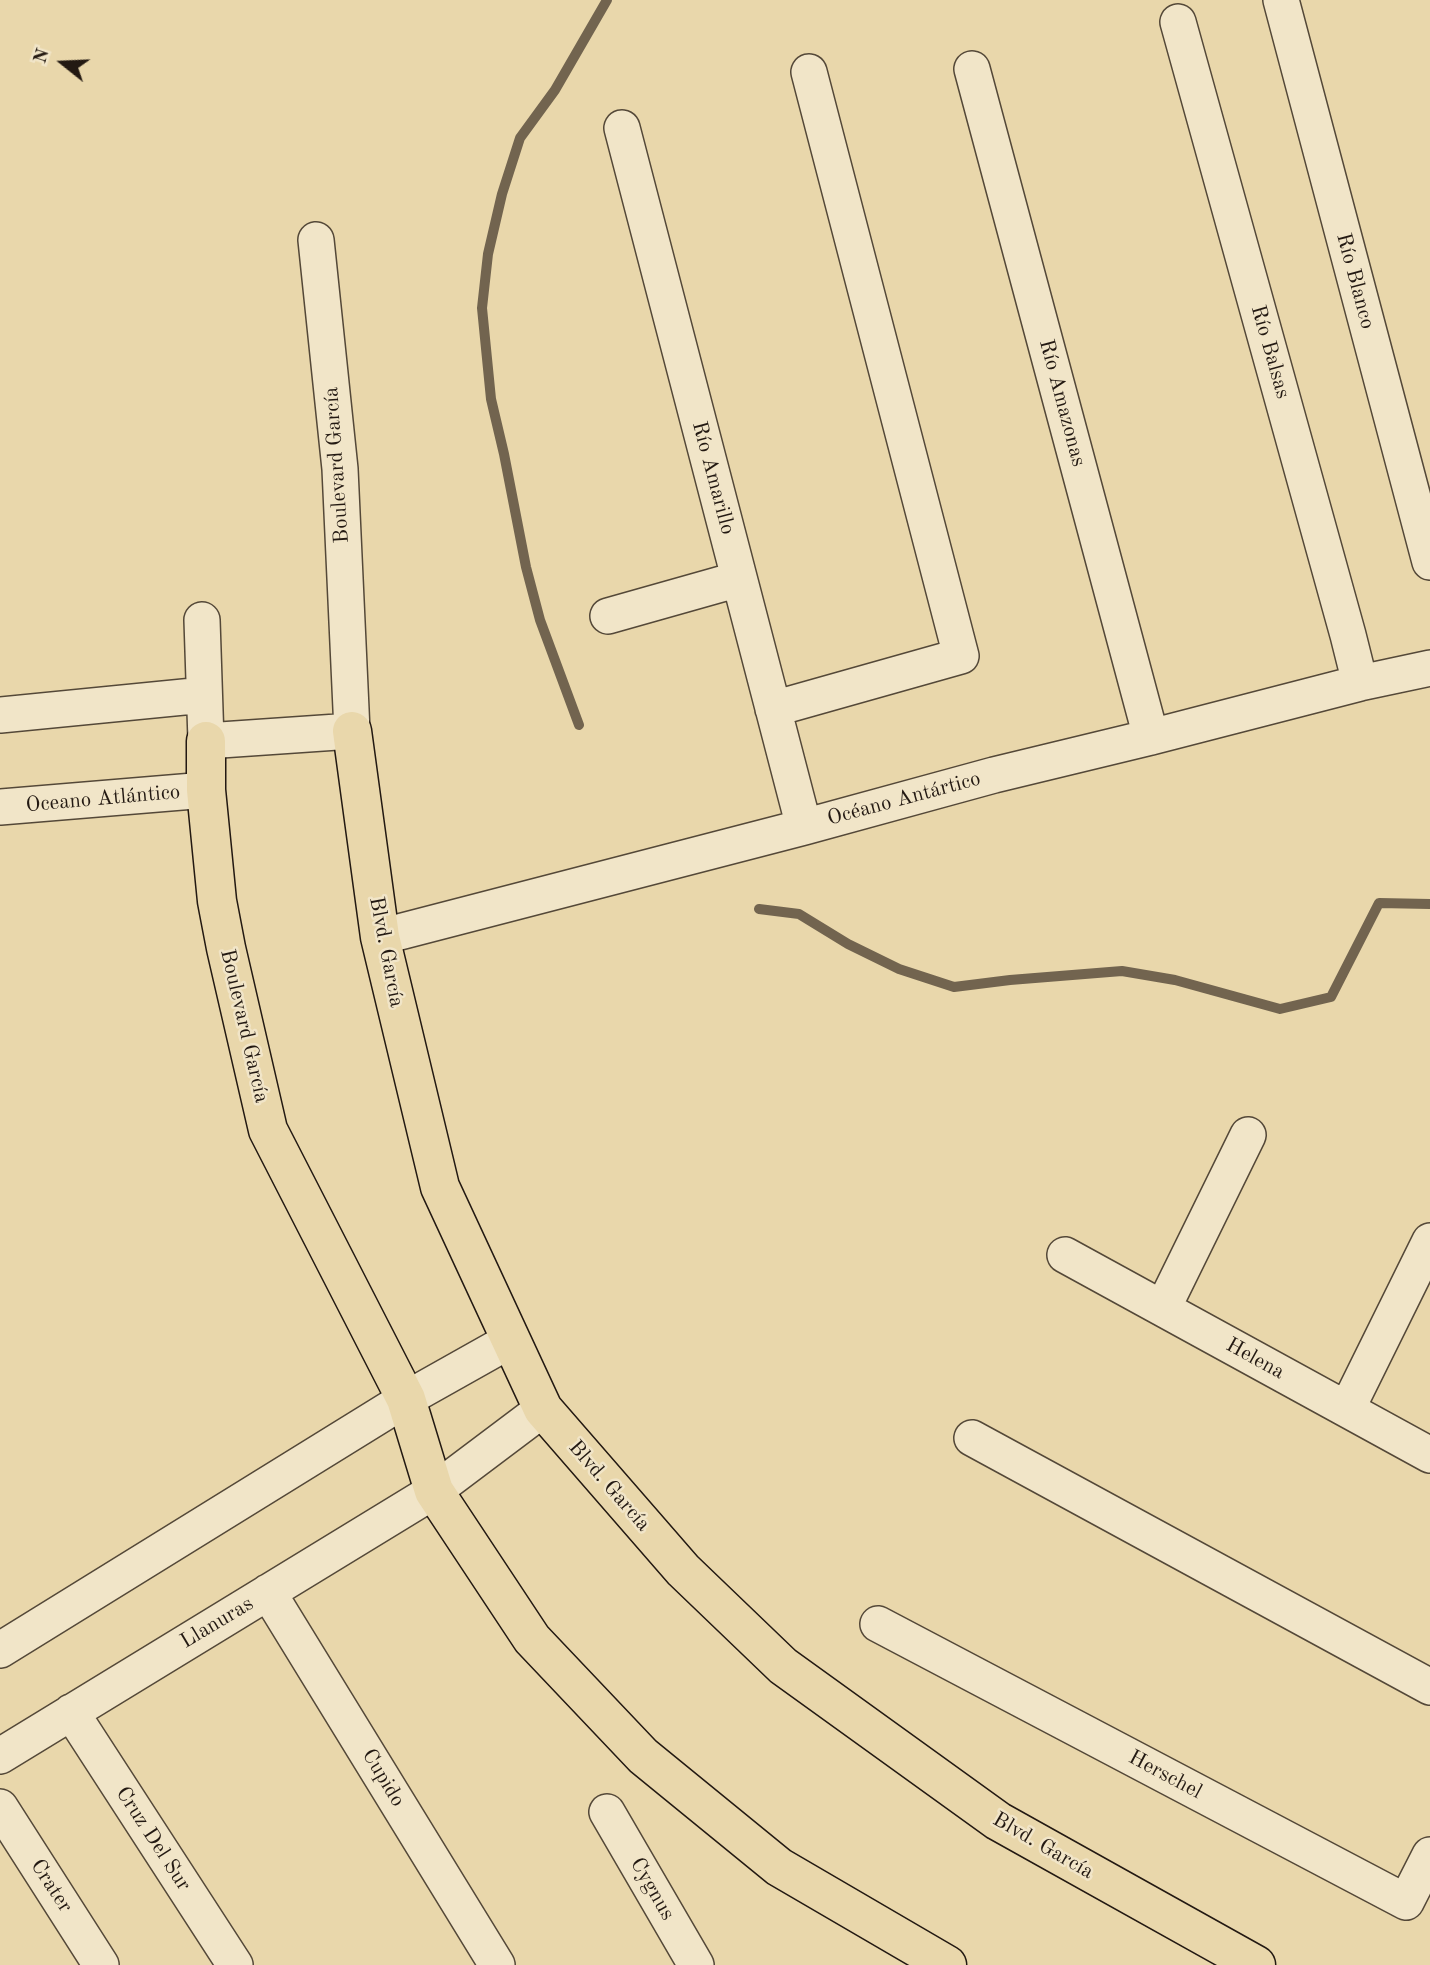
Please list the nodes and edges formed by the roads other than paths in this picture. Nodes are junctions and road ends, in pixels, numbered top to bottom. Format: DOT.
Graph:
graph roads {
  1 [pos="1280,0"];
  2 [pos="1178,22"];
  3 [pos="972,69"];
  4 [pos="809,72"];
  5 [pos="622,128"];
  6 [pos="316,240"];
  7 [pos="1430,562"];
  8 [pos="739,579"];
  9 [pos="608,616"];
  10 [pos="202,620"];
  11 [pos="1430,668"];
  12 [pos="1360,683"];
  13 [pos="204,695"];
  14 [pos="773,709"];
  15 [pos="0,715"];
  16 [pos="352,732"];
  17 [pos="1151,737"];
  18 [pos="206,741"];
  19 [pos="206,790"];
  20 [pos="0,807"];
  21 [pos="804,827"];
  22 [pos="380,937"];
  23 [pos="1248,1136"];
  24 [pos="1430,1241"];
  25 [pos="1065,1255"];
  26 [pos="1163,1308"];
  27 [pos="511,1340"];
  28 [pos="406,1399"];
  29 [pos="543,1409"];
  30 [pos="1347,1409"];
  31 [pos="972,1438"];
  32 [pos="1430,1455"];
  33 [pos="434,1490"];
  34 [pos="268,1592"];
  35 [pos="878,1624"];
  36 [pos="0,1650"];
  37 [pos="1430,1687"];
  38 [pos="71,1712"];
  39 [pos="0,1756"];
  40 [pos="0,1807"];
  41 [pos="607,1812"];
  42 [pos="1430,1855"];
  43 [pos="101,1965"];
  44 [pos="235,1965"];
  45 [pos="497,1965"];
  46 [pos="696,1965"];
  47 [pos="947,1965"];
  48 [pos="1256,1965"];
  1 -- 7 [label="street, Río Blanco"];
  2 -- 12 [label="street, Río Balsas"];
  3 -- 17 [label="street, Río Amazonas"];
  4 -- 14 [label="street"];
  5 -- 8 [label="street, Río Amarillo"];
  6 -- 16 [label="street, Boulevard García"];
  8 -- 9 [label="street"];
  8 -- 14 [label="street, Río Amarillo"];
  10 -- 13 [label="street, Boulevard García"];
  11 -- 12 [label="street, Océano Antártico"];
  12 -- 17 [label="street, Océano Antártico"];
  13 -- 15 [label="street"];
  13 -- 18 [label="street, Boulevard García"];
  14 -- 21 [label="street, Río Amarillo"];
  16 -- 18 [label="street"];
  16 -- 22 [label="main road, Blvd. García"];
  17 -- 21 [label="street, Océano Antártico"];
  18 -- 19 [label="main road, Boulevard García"];
  19 -- 20 [label="street, Oceano Atlántico"];
  19 -- 28 [label="main road, Boulevard García"];
  21 -- 22 [label="street, Océano Antártico"];
  22 -- 27 [label="main road, Blvd. García"];
  23 -- 26 [label="street"];
  24 -- 30 [label="street"];
  25 -- 26 [label="street, Helena"];
  26 -- 30 [label="street, Helena"];
  27 -- 28 [label="street"];
  27 -- 29 [label="main road, Blvd. García"];
  28 -- 33 [label="main road"];
  28 -- 36 [label="street"];
  29 -- 33 [label="street, Llanuras"];
  29 -- 48 [label="main road, Blvd. García"];
  30 -- 32 [label="street, Helena"];
  31 -- 37 [label="street"];
  33 -- 34 [label="street, Llanuras"];
  33 -- 47 [label="main road"];
  34 -- 38 [label="street, Llanuras"];
  34 -- 45 [label="street, Cupido"];
  35 -- 42 [label="street, Herschel"];
  38 -- 39 [label="street, Llanuras"];
  38 -- 44 [label="street, Cruz Del Sur"];
  40 -- 43 [label="street, Crater"];
  41 -- 46 [label="street, Cygnus"];
}
